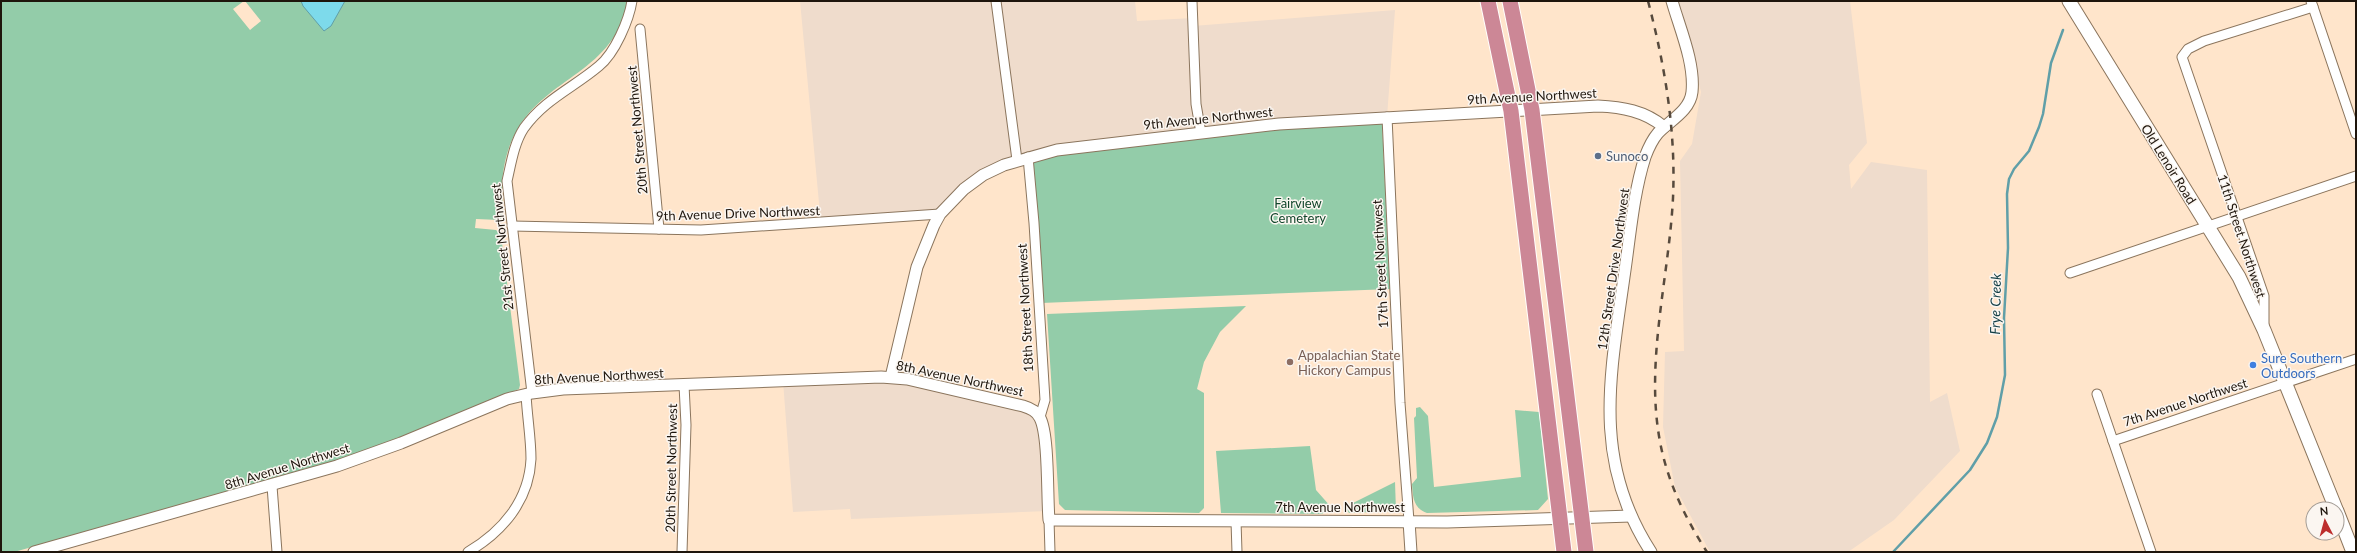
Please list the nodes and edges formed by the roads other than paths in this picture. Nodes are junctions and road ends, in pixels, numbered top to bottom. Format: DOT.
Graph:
graph roads {
  1 [pos="632,1"];
  2 [pos="996,1"];
  3 [pos="1192,1"];
  4 [pos="1488,1"];
  5 [pos="1510,1"];
  6 [pos="1672,1"];
  7 [pos="2069,1"];
  8 [pos="2312,4"];
  9 [pos="640,29"];
  10 [pos="1532,110"];
  11 [pos="1511,111"];
  12 [pos="1387,118"];
  13 [pos="1664,127"];
  14 [pos="1201,133"];
  15 [pos="2356,134"];
  16 [pos="1023,158"];
  17 [pos="2356,176"];
  18 [pos="940,214"];
  19 [pos="2237,216"];
  20 [pos="512,226"];
  21 [pos="2208,226"];
  22 [pos="659,229"];
  23 [pos="2070,273"];
  24 [pos="2264,330"];
  25 [pos="2356,359"];
  26 [pos="892,377"];
  27 [pos="2286,383"];
  28 [pos="684,385"];
  29 [pos="529,394"];
  30 [pos="2098,394"];
  31 [pos="1040,417"];
  32 [pos="2114,440"];
  33 [pos="272,486"];
  34 [pos="2333,501"];
  35 [pos="1631,516"];
  36 [pos="1582,518"];
  37 [pos="1560,519"];
  38 [pos="1049,520"];
  39 [pos="1236,521"];
  40 [pos="1409,521"];
  41 [pos="2345,531"];
  42 [pos="34,552"];
  43 [pos="277,552"];
  44 [pos="468,552"];
  45 [pos="682,552"];
  46 [pos="1050,552"];
  47 [pos="1237,552"];
  48 [pos="1411,552"];
  49 [pos="1564,552"];
  50 [pos="1586,552"];
  51 [pos="1651,552"];
  52 [pos="2151,552"];
  53 [pos="2353,552"];
  1 -- 20 [label="street, 21st Street Northwest"];
  2 -- 16 [label="street, 18th Street Northwest"];
  3 -- 14 [label="street"];
  4 -- 11 [label="highway"];
  5 -- 10 [label="highway"];
  6 -- 13 [label="street, 12th Street Drive Northwest"];
  7 -- 21 [label="main road, Old Lenoir Road"];
  8 -- 15 [label="street"];
  8 -- 19 [label="street, 11th Street Northwest"];
  9 -- 22 [label="street, 20th Street Northwest"];
  10 -- 11 [label="street, 9th Avenue Northwest"];
  10 -- 13 [label="street, 9th Avenue Northwest"];
  10 -- 36 [label="highway"];
  11 -- 12 [label="street, 9th Avenue Northwest"];
  11 -- 37 [label="highway"];
  12 -- 14 [label="street, 9th Avenue Northwest"];
  12 -- 40 [label="street, 17th Street Northwest"];
  13 -- 35 [label="street, 12th Street Drive Northwest"];
  14 -- 16 [label="street, 9th Avenue Northwest"];
  16 -- 18 [label="street, 9th Avenue Northwest"];
  16 -- 31 [label="street, 18th Street Northwest"];
  17 -- 19 [label="street"];
  18 -- 22 [label="street, 9th Avenue Drive Northwest"];
  18 -- 26 [label="street, 9th Avenue Northwest"];
  19 -- 21 [label="street"];
  19 -- 24 [label="street, 11th Street Northwest"];
  20 -- 22 [label="street, 9th Avenue Drive Northwest"];
  20 -- 29 [label="street, 21st Street Northwest"];
  21 -- 23 [label="street"];
  21 -- 24 [label="main road, Old Lenoir Road"];
  24 -- 27 [label="main road, 11th Street Northwest"];
  25 -- 27 [label="street, 7th Avenue Northwest"];
  26 -- 28 [label="street, 8th Avenue Northwest"];
  26 -- 31 [label="street, 8th Avenue Northwest"];
  27 -- 32 [label="street, 7th Avenue Northwest"];
  27 -- 34 [label="main road, 11th Street Northwest"];
  28 -- 29 [label="street, 8th Avenue Northwest"];
  28 -- 45 [label="street, 20th Street Northwest"];
  29 -- 33 [label="street, 8th Avenue Northwest"];
  29 -- 44 [label="street, 21st Street Northwest"];
  30 -- 32 [label="street"];
  31 -- 38 [label="street, 18th Street Northwest"];
  32 -- 52 [label="street"];
  33 -- 42 [label="street, 8th Avenue Northwest"];
  33 -- 43 [label="street"];
  35 -- 36 [label="street, 7th Avenue Northwest"];
  35 -- 51 [label="street, 12th Street Drive Northwest"];
  36 -- 37 [label="street, 7th Avenue Northwest"];
  36 -- 50 [label="highway"];
  37 -- 40 [label="street, 7th Avenue Northwest"];
  37 -- 49 [label="highway"];
  38 -- 39 [label="street, 7th Avenue Northwest"];
  38 -- 46 [label="street, 18th Street Northwest"];
  39 -- 40 [label="street, 7th Avenue Northwest"];
  39 -- 47 [label="street"];
  40 -- 48 [label="street, 17th Street Northwest"];
  41 -- 53 [label="main road, 11th Street Northwest"];
}
